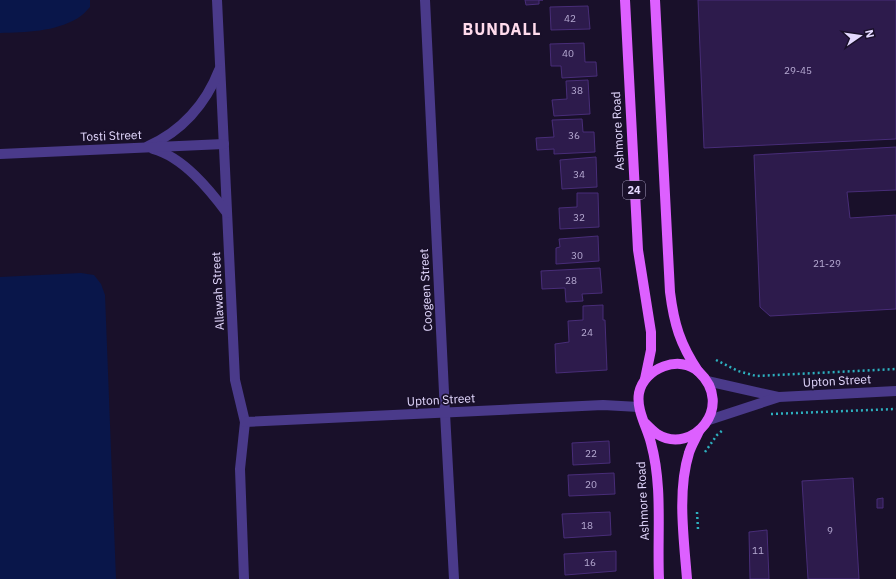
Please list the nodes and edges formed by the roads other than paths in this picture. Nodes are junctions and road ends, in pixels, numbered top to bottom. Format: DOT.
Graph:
graph roads {
  1 [pos="217,0"];
  2 [pos="425,0"];
  3 [pos="625,0"];
  4 [pos="655,0"];
  5 [pos="220,67"];
  6 [pos="224,144"];
  7 [pos="143,148"];
  8 [pos="0,154"];
  9 [pos="227,213"];
  10 [pos="698,371"];
  11 [pos="645,379"];
  12 [pos="707,381"];
  13 [pos="896,391"];
  14 [pos="779,397"];
  15 [pos="639,407"];
  16 [pos="445,413"];
  17 [pos="709,420"];
  18 [pos="245,422"];
  19 [pos="645,424"];
  20 [pos="699,431"];
  21 [pos="244,579"];
  22 [pos="454,579"];
  23 [pos="659,579"];
  24 [pos="687,579"];
  1 -- 5 [label="street, Allawah Street"];
  2 -- 16 [label="street, Coogeen Street"];
  3 -- 11 [label="main road, Ashmore Road / 24"];
  4 -- 10 [label="main road"];
  5 -- 6 [label="street, Allawah Street"];
  5 -- 7 [label="street"];
  6 -- 7 [label="street, Tosti Street"];
  6 -- 9 [label="street, Allawah Street"];
  7 -- 8 [label="street, Tosti Street"];
  7 -- 9 [label="street"];
  9 -- 18 [label="street, Allawah Street"];
  10 -- 11 [label="main road"];
  10 -- 12 [label="main road"];
  11 -- 15 [label="main road, 24"];
  12 -- 14 [label="street, Upton Street"];
  12 -- 17 [label="main road"];
  13 -- 14 [label="street, Upton Street"];
  14 -- 17 [label="street, Upton Street"];
  15 -- 16 [label="street, Upton Street"];
  15 -- 19 [label="main road, 24"];
  16 -- 18 [label="street, Upton Street"];
  16 -- 22 [label="street, Coogeen Street"];
  17 -- 20 [label="main road"];
  18 -- 21 [label="street, Allawah Street"];
  19 -- 20 [label="main road"];
  19 -- 23 [label="main road, Ashmore Road / 24"];
  20 -- 24 [label="main road"];
}
